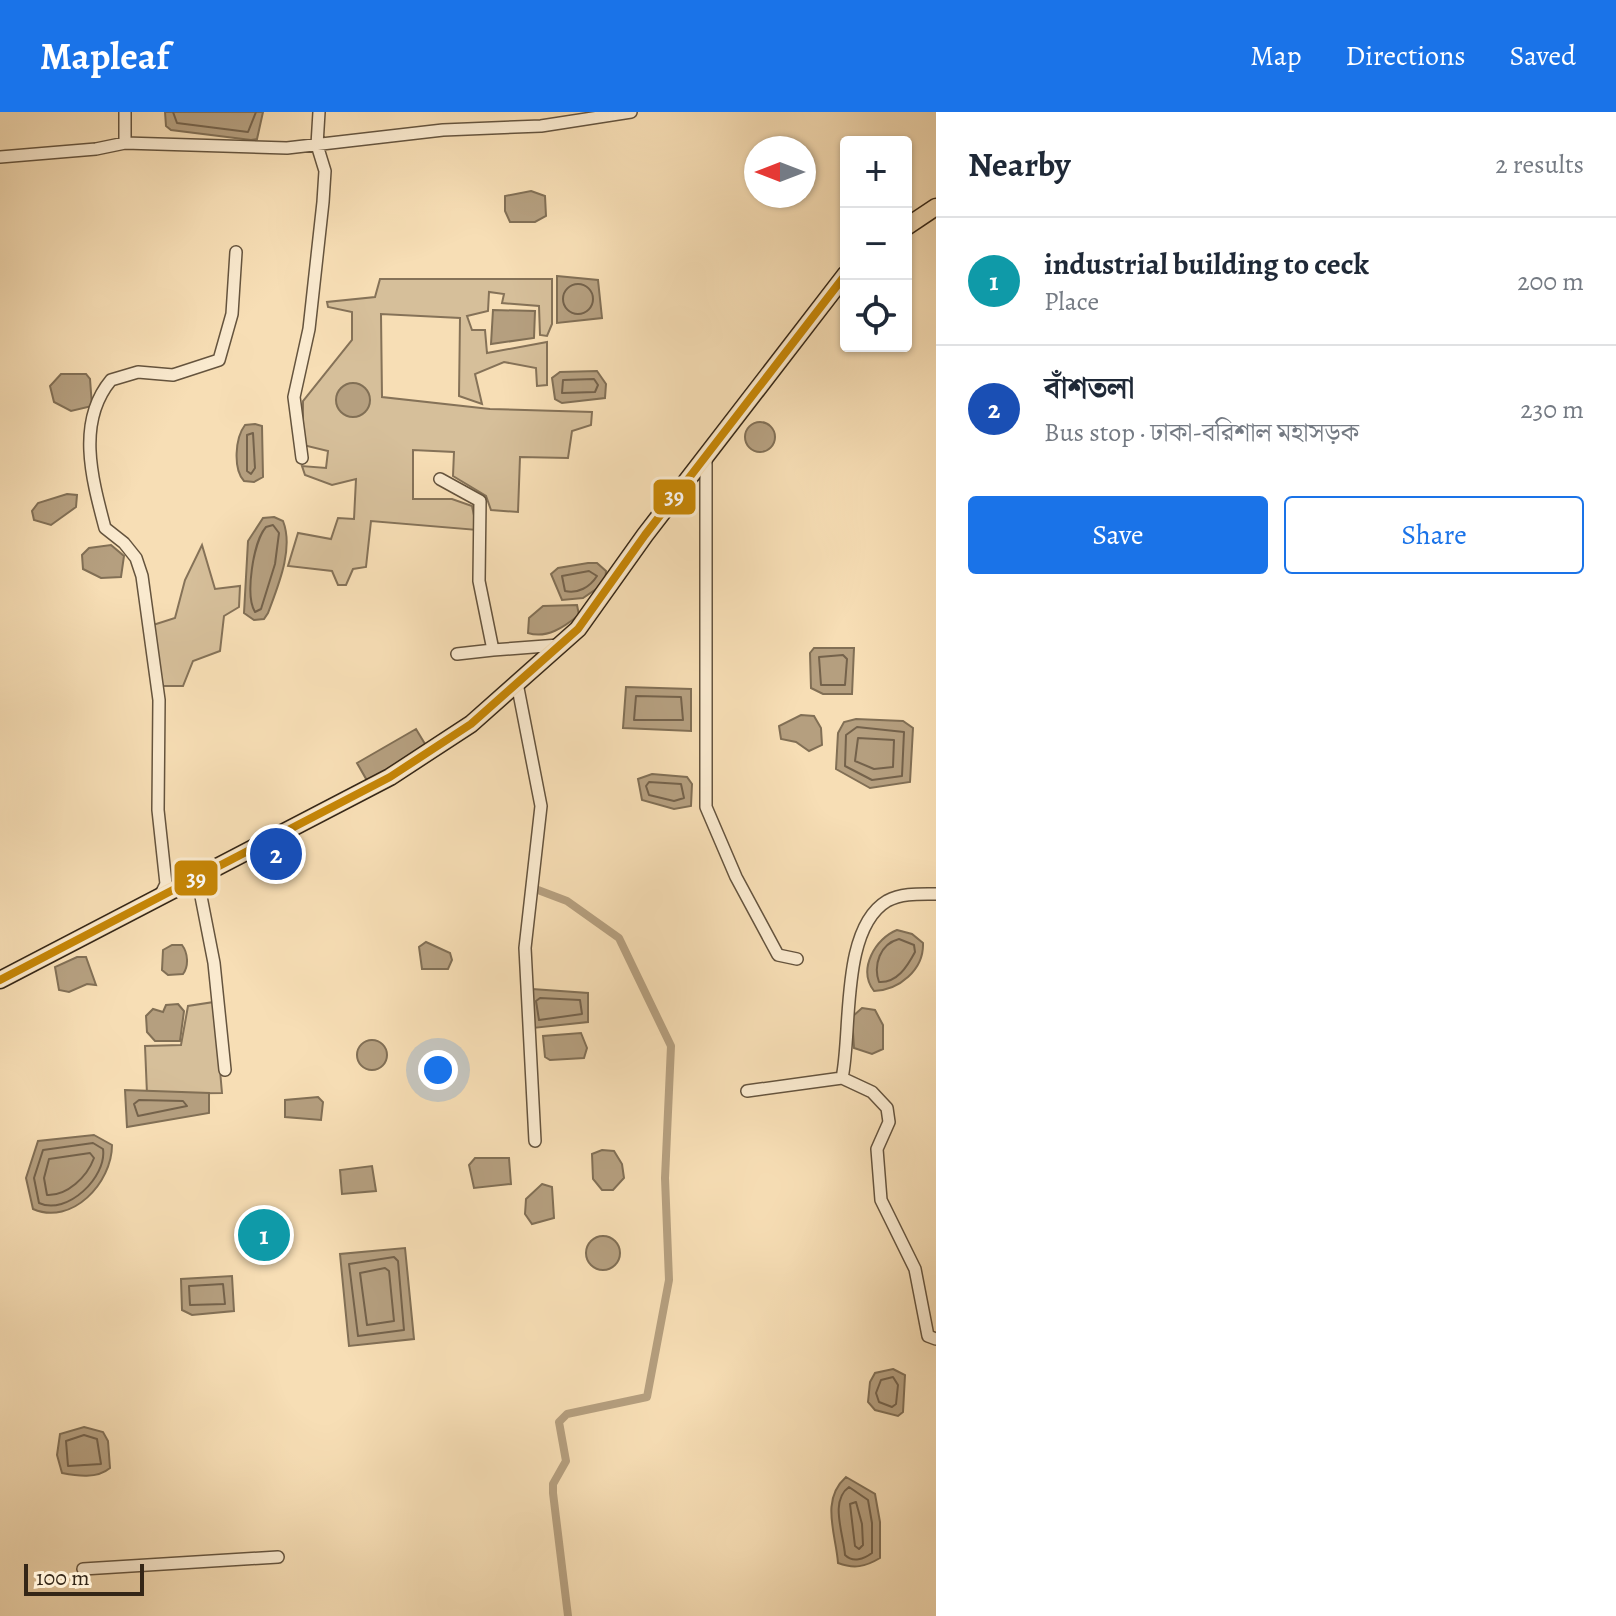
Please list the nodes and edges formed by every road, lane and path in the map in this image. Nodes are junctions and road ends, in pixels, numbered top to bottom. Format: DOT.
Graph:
graph roads {
  1 [pos="125,112"];
  2 [pos="319,112"];
  3 [pos="624,113"];
  4 [pos="125,143"];
  5 [pos="317,145"];
  6 [pos="0,157"];
  7 [pos="936,207"];
  8 [pos="912,223"];
  9 [pos="236,252"];
  10 [pos="841,280"];
  11 [pos="706,455"];
  12 [pos="302,458"];
  13 [pos="440,479"];
  14 [pos="562,643"];
  15 [pos="493,650"];
  16 [pos="457,654"];
  17 [pos="517,683"];
  18 [pos="197,876"];
  19 [pos="161,894"];
  20 [pos="936,894"];
  21 [pos="797,959"];
  22 [pos="0,980"];
  23 [pos="225,1070"];
  24 [pos="842,1078"];
  25 [pos="747,1091"];
  26 [pos="535,1141"];
  27 [pos="936,1339"];
  28 [pos="278,1557"];
  29 [pos="83,1569"];
  1 -- 4 [label="street"];
  2 -- 5 [label="street"];
  3 -- 5 [label="street"];
  4 -- 5 [label="street"];
  4 -- 6 [label="street"];
  5 -- 12 [label="street"];
  7 -- 8 [label="highway"];
  9 -- 19 [label="street"];
  10 -- 11 [label="highway"];
  11 -- 14 [label="highway"];
  11 -- 21 [label="street"];
  13 -- 15 [label="street"];
  14 -- 15 [label="street"];
  14 -- 17 [label="highway"];
  15 -- 16 [label="street"];
  17 -- 18 [label="highway"];
  17 -- 26 [label="street"];
  18 -- 19 [label="highway"];
  18 -- 23 [label="street"];
  19 -- 22 [label="highway"];
  20 -- 24 [label="street"];
  24 -- 25 [label="street"];
  24 -- 27 [label="street"];
  28 -- 29 [label="street"];
}
